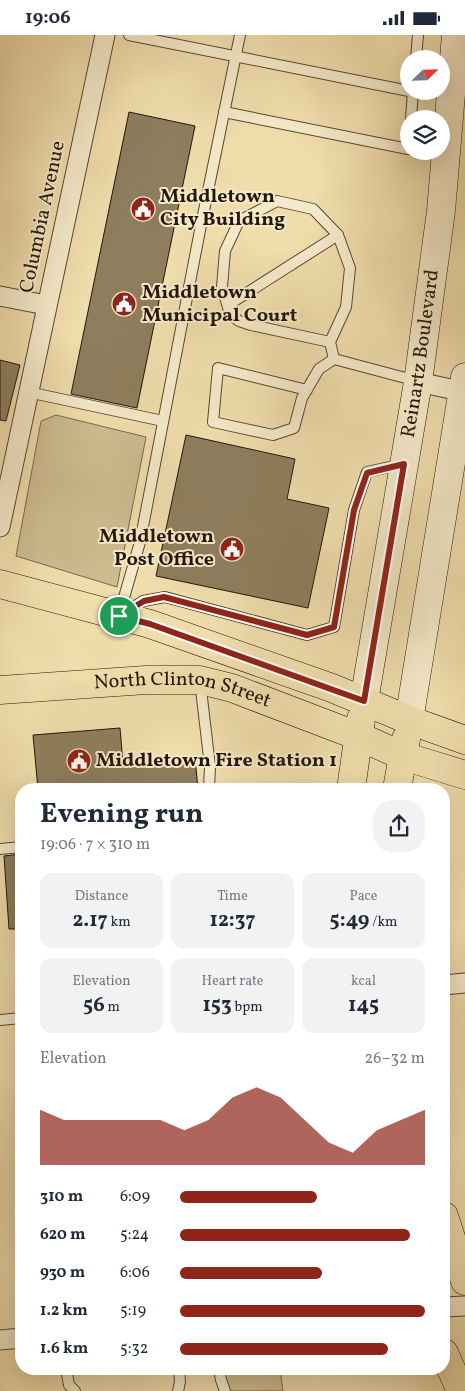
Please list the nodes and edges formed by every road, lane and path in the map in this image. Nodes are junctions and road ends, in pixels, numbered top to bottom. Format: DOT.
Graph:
graph roads {
  1 [pos="105,35"];
  2 [pos="129,35"];
  3 [pos="240,35"];
  4 [pos="418,35"];
  5 [pos="456,35"];
  6 [pos="417,50"];
  7 [pos="236,56"];
  8 [pos="400,89"];
  9 [pos="224,112"];
  10 [pos="400,147"];
  11 [pos="338,235"];
  12 [pos="0,297"];
  13 [pos="46,305"];
  14 [pos="228,305"];
  15 [pos="330,342"];
  16 [pos="334,359"];
  17 [pos="418,382"];
  18 [pos="464,387"];
  19 [pos="307,390"];
  20 [pos="28,392"];
  21 [pos="163,421"];
  22 [pos="404,464"];
  23 [pos="4,489"];
  24 [pos="0,527"];
  25 [pos="0,584"];
  26 [pos="119,616"];
  27 [pos="200,680"];
  28 [pos="0,690"];
  29 [pos="364,701"];
  30 [pos="409,720"];
  31 [pos="358,736"];
  32 [pos="465,740"];
  33 [pos="403,755"];
  34 [pos="465,775"];
  35 [pos="209,783"];
  36 [pos="352,783"];
  37 [pos="398,783"];
  38 [pos="15,848"];
  39 [pos="0,849"];
  40 [pos="465,983"];
  41 [pos="450,984"];
  42 [pos="15,1019"];
  43 [pos="0,1020"];
  44 [pos="450,1235"];
  45 [pos="465,1281"];
  46 [pos="465,1305"];
  47 [pos="450,1306"];
  48 [pos="15,1339"];
  49 [pos="0,1340"];
  50 [pos="450,1366"];
  51 [pos="67,1375"];
  52 [pos="179,1375"];
  53 [pos="220,1375"];
  54 [pos="75,1391"];
  55 [pos="178,1391"];
  56 [pos="225,1391"];
  57 [pos="461,1391"];
  1 -- 13 [label="street, Columbia Avenue"];
  2 -- 7 [label="lane"];
  3 -- 7 [label="lane"];
  4 -- 6 [label="lane"];
  5 -- 17 [label="main road, Reinartz Boulevard"];
  7 -- 8 [label="lane"];
  7 -- 9 [label="lane"];
  9 -- 10 [label="lane"];
  9 -- 21 [label="lane"];
  11 -- 14 [label="lane"];
  11 -- 14 [label="lane"];
  11 -- 15 [label="lane"];
  12 -- 13 [label="street"];
  13 -- 20 [label="street, Columbia Avenue"];
  14 -- 15 [label="lane"];
  15 -- 16 [label="lane"];
  16 -- 17 [label="lane"];
  16 -- 19 [label="lane"];
  17 -- 18 [label="street"];
  17 -- 22 [label="main road, Reinartz Boulevard"];
  18 -- 30 [label="main road"];
  19 -- 19 [label="lane"];
  20 -- 21 [label="lane"];
  20 -- 23 [label="street, Columbia Avenue"];
  21 -- 26 [label="lane"];
  22 -- 26 [label="lane"];
  22 -- 29 [label="main road, Reinartz Boulevard"];
  23 -- 24 [label="street, Columbia Avenue"];
  25 -- 26 [label="main road"];
  26 -- 29 [label="main road"];
  27 -- 28 [label="main road, North Clinton Street"];
  27 -- 31 [label="main road, North Clinton Street"];
  27 -- 35 [label="lane"];
  29 -- 30 [label="main road"];
  29 -- 31 [label="main road, Reinartz Boulevard"];
  30 -- 32 [label="main road"];
  30 -- 33 [label="main road"];
  31 -- 33 [label="main road, North Clinton Street"];
  31 -- 36 [label="main road, Reinartz Boulevard"];
  33 -- 34 [label="main road, North Clinton Street"];
  33 -- 37 [label="main road"];
  38 -- 39 [label="lane"];
  40 -- 41 [label="street"];
  42 -- 43 [label="lane"];
  44 -- 45 [label="main road"];
  46 -- 47 [label="street"];
  48 -- 49 [label="street"];
  50 -- 57 [label="main road"];
  51 -- 54 [label="lane"];
  52 -- 55 [label="lane"];
  53 -- 56 [label="lane"];
}
